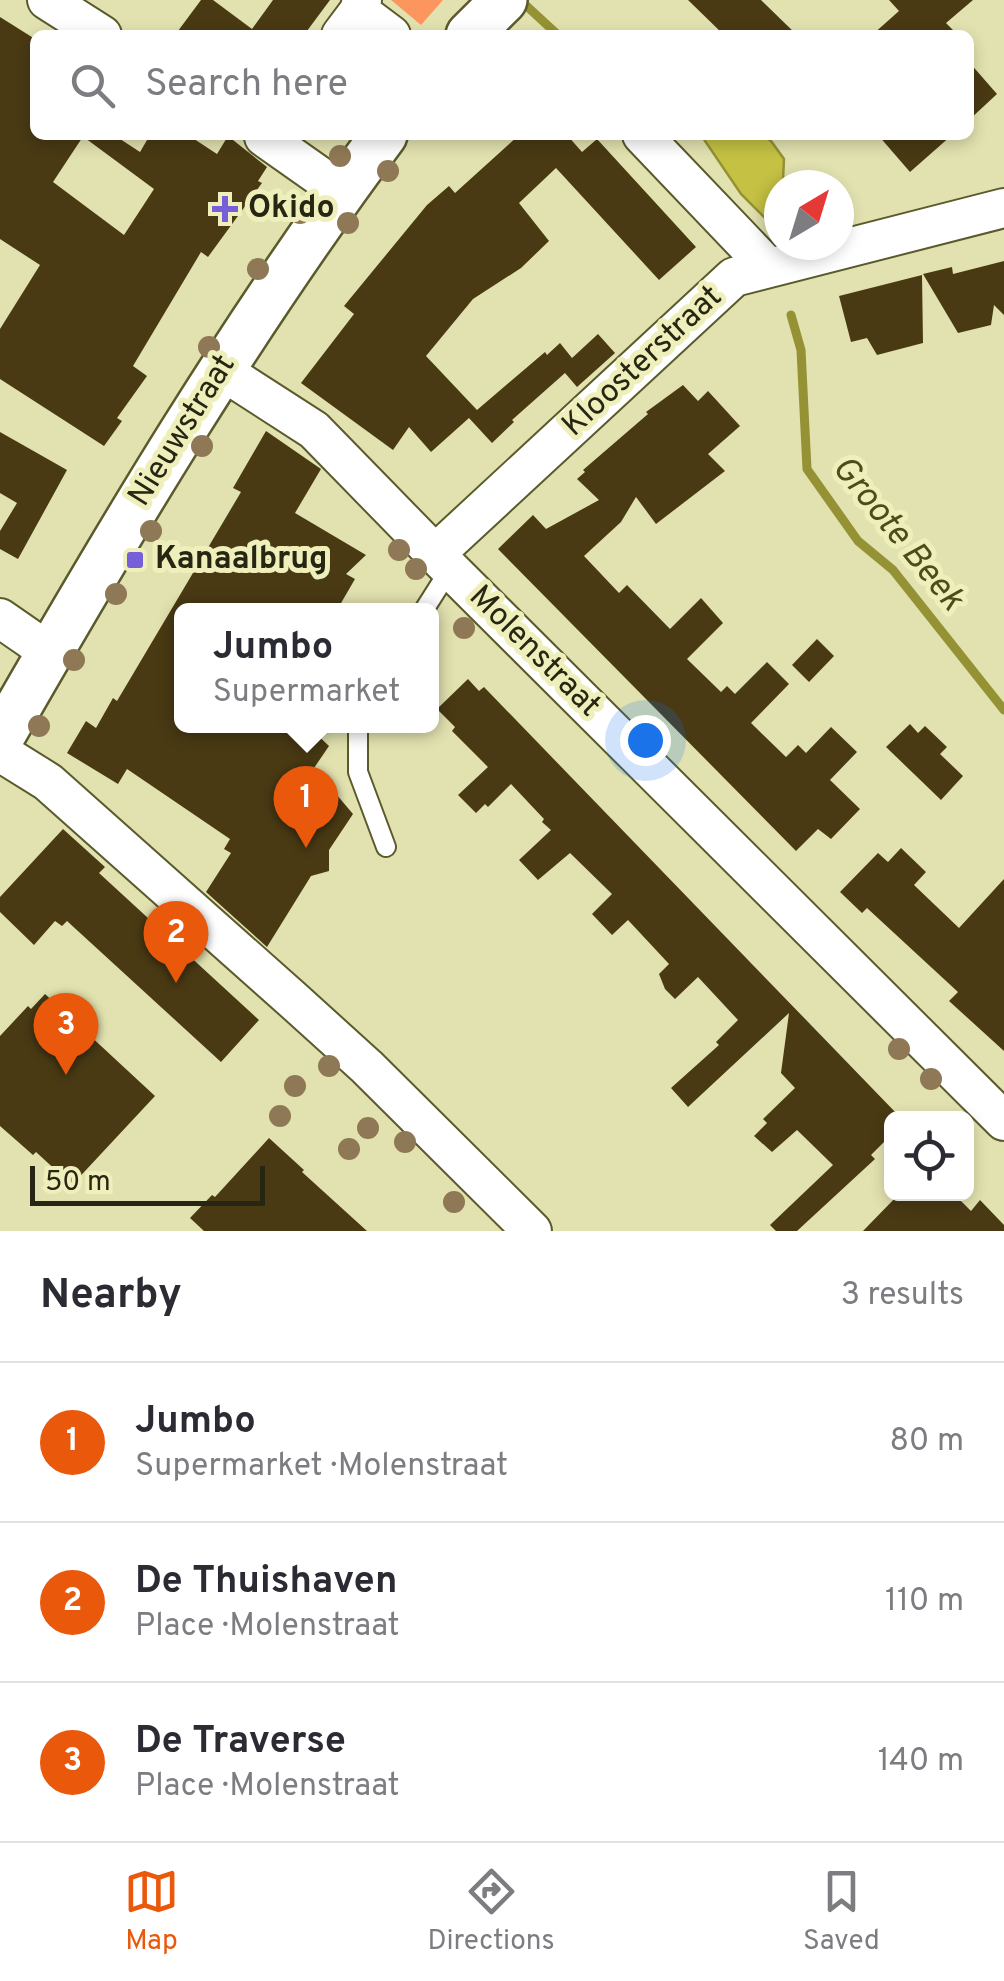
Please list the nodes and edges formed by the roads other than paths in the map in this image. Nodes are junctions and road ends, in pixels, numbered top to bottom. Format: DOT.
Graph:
graph roads {
  1 [pos="46,0"];
  2 [pos="504,0"];
  3 [pos="354,15"];
  4 [pos="94,30"];
  5 [pos="381,30"];
  6 [pos="475,30"];
  7 [pos="270,140"];
  8 [pos="380,140"];
  9 [pos="647,140"];
  10 [pos="342,192"];
  11 [pos="1004,208"];
  12 [pos="768,267"];
  13 [pos="221,370"];
  14 [pos="442,562"];
  15 [pos="427,603"];
  16 [pos="0,618"];
  17 [pos="49,652"];
  18 [pos="358,733"];
  19 [pos="0,739"];
  20 [pos="0,752"];
  21 [pos="386,847"];
  22 [pos="1004,1121"];
  23 [pos="532,1231"];
  1 -- 4 [label="street"];
  2 -- 6 [label="street"];
  3 -- 5 [label="street"];
  7 -- 10 [label="street"];
  8 -- 10 [label="street, Nieuwstraat"];
  9 -- 12 [label="street"];
  10 -- 13 [label="street, Nieuwstraat"];
  11 -- 12 [label="street, Kloosterstraat"];
  12 -- 14 [label="street, Kloosterstraat"];
  13 -- 14 [label="street, Molenstraat"];
  13 -- 17 [label="street, Nieuwstraat"];
  14 -- 15 [label="lane"];
  14 -- 22 [label="street, Molenstraat"];
  16 -- 17 [label="street"];
  17 -- 19 [label="street, Nieuwstraat"];
  18 -- 21 [label="lane"];
  20 -- 23 [label="street"];
}
